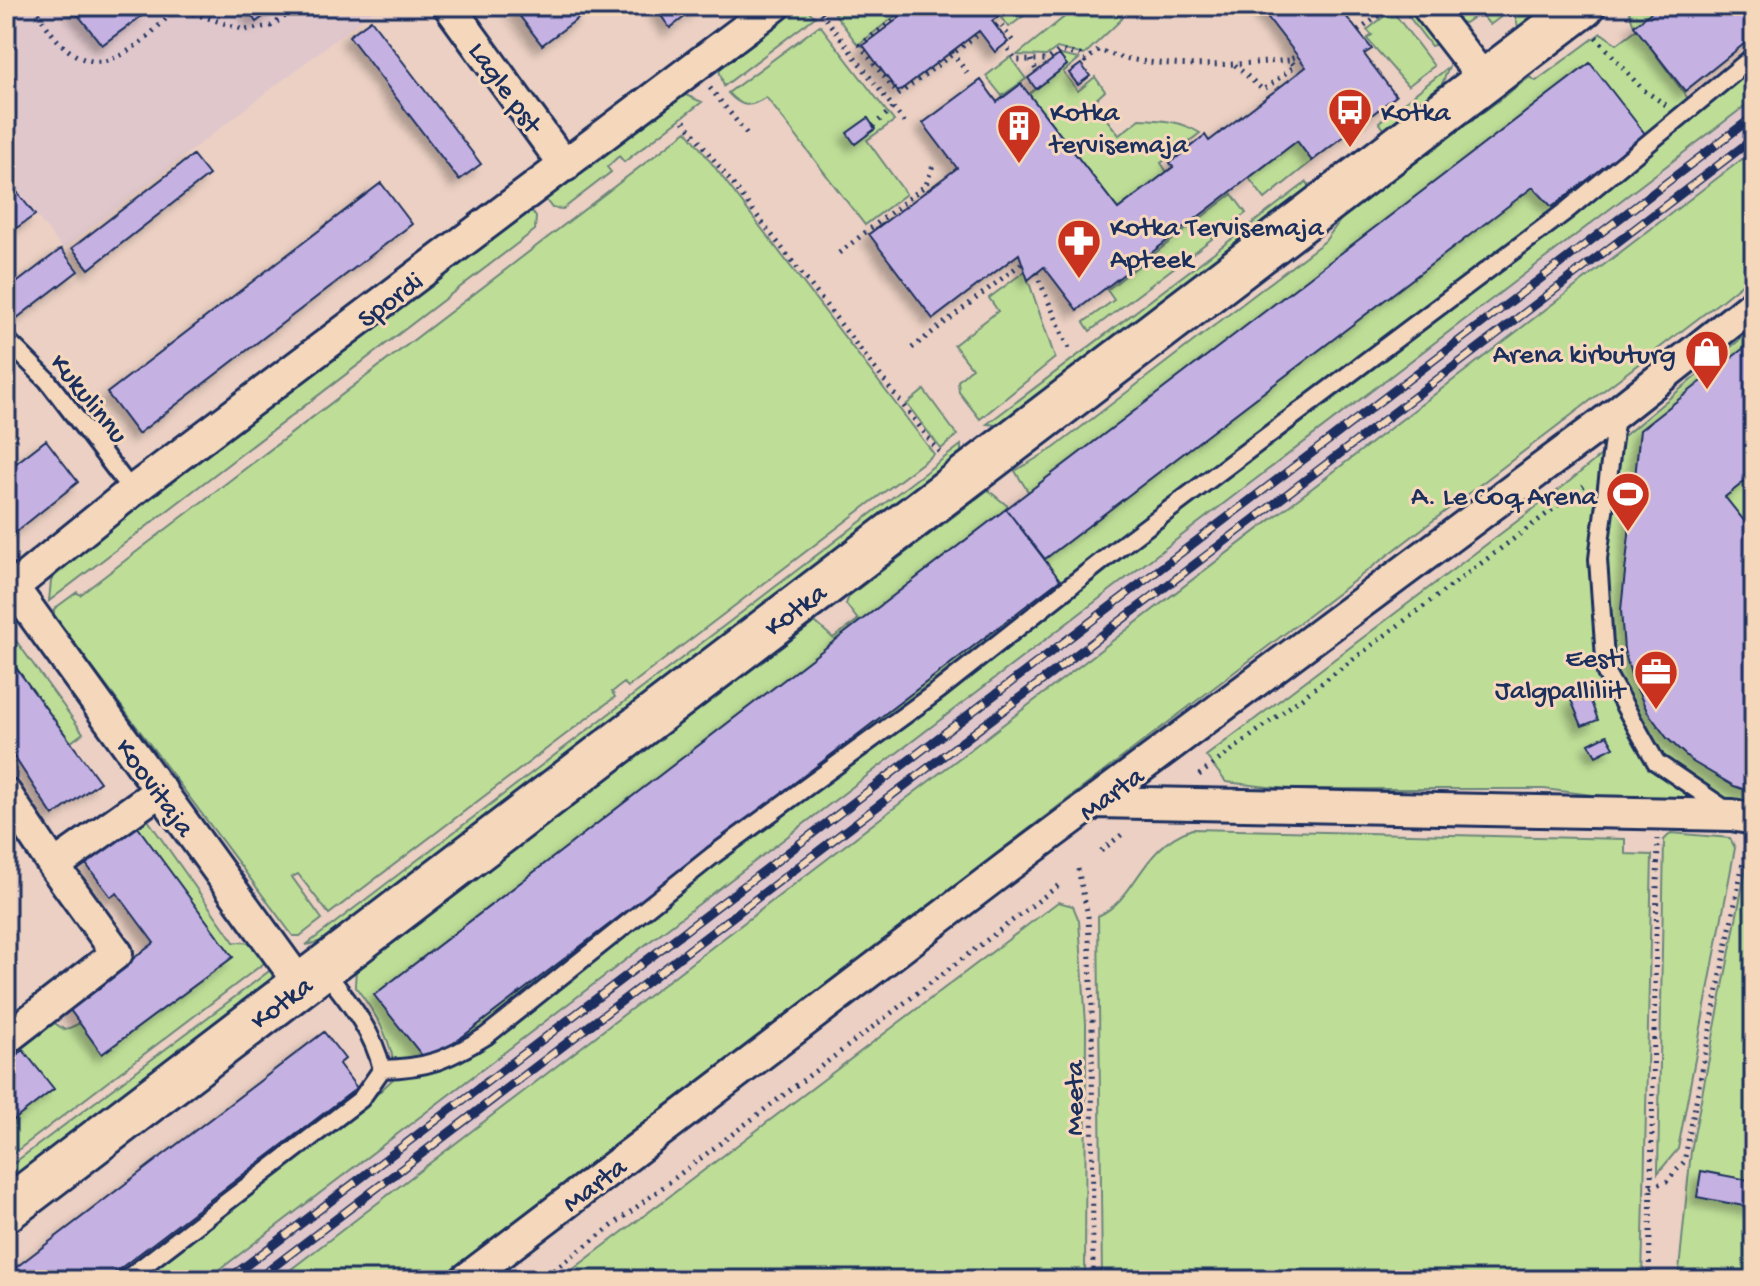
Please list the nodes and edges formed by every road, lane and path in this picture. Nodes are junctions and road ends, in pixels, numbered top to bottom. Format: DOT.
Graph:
graph roads {
  1 [pos="34,6"];
  2 [pos="300,6"];
  3 [pos="449,6"];
  4 [pos="775,6"];
  5 [pos="816,6"];
  6 [pos="912,6"];
  7 [pos="1583,6"];
  8 [pos="1387,7"];
  9 [pos="172,8"];
  10 [pos="1417,13"];
  11 [pos="996,26"];
  12 [pos="1358,31"];
  13 [pos="979,34"];
  14 [pos="1015,44"];
  15 [pos="1605,47"];
  16 [pos="1008,49"];
  17 [pos="952,52"];
  18 [pos="1297,55"];
  19 [pos="1754,56"];
  20 [pos="1031,60"];
  21 [pos="1290,60"];
  22 [pos="1235,65"];
  23 [pos="693,68"];
  24 [pos="1037,72"];
  25 [pos="970,77"];
  26 [pos="1486,82"];
  27 [pos="893,108"];
  28 [pos="1682,115"];
  29 [pos="684,121"];
  30 [pos="873,126"];
  31 [pos="908,127"];
  32 [pos="747,134"];
  33 [pos="934,162"];
  34 [pos="565,166"];
  35 [pos="839,253"];
  36 [pos="1022,263"];
  37 [pos="1036,273"];
  38 [pos="1754,304"];
  39 [pos="6,339"];
  40 [pos="912,348"];
  41 [pos="1071,355"];
  42 [pos="1616,413"];
  43 [pos="942,456"];
  44 [pos="1587,484"];
  45 [pos="132,491"];
  46 [pos="10,590"];
  47 [pos="1192,781"];
  48 [pos="161,790"];
  49 [pos="6,794"];
  50 [pos="1097,802"];
  51 [pos="1658,814"];
  52 [pos="1746,817"];
  53 [pos="1130,829"];
  54 [pos="1101,851"];
  55 [pos="54,866"];
  56 [pos="1078,869"];
  57 [pos="1059,885"];
  58 [pos="312,977"];
  59 [pos="6,1039"];
  60 [pos="382,1069"];
  61 [pos="1651,1187"];
  62 [pos="6,1210"];
  63 [pos="125,1280"];
  64 [pos="465,1280"];
  65 [pos="541,1280"];
  66 [pos="1093,1280"];
  67 [pos="1649,1280"];
  1 -- 9 [label="path"];
  2 -- 9 [label="path"];
  3 -- 34 [label="street, Lagle pst"];
  4 -- 23 [label="street, Spordi"];
  5 -- 27 [label="path"];
  6 -- 17 [label="path"];
  7 -- 26 [label="street, Kotka"];
  8 -- 10 [label="path"];
  8 -- 12 [label="path"];
  10 -- 26 [label="street"];
  11 -- 14 [label="path"];
  13 -- 17 [label="path"];
  15 -- 28 [label="path"];
  16 -- 20 [label="path"];
  17 -- 25 [label="path"];
  18 -- 21 [label="path"];
  19 -- 28 [label="lane"];
  20 -- 22 [label="path"];
  20 -- 24 [label="path"];
  21 -- 22 [label="path"];
  21 -- 22 [label="path"];
  23 -- 32 [label="path"];
  23 -- 34 [label="street, Spordi"];
  26 -- 58 [label="street, Kotka"];
  27 -- 30 [label="path"];
  27 -- 31 [label="path"];
  28 -- 60 [label="lane"];
  29 -- 43 [label="path"];
  33 -- 35 [label="path"];
  34 -- 45 [label="street, Spordi"];
  36 -- 40 [label="path"];
  37 -- 41 [label="path"];
  38 -- 42 [label="street, Marta"];
  39 -- 45 [label="lane, Kukulinnu"];
  42 -- 50 [label="street, Marta"];
  42 -- 52 [label="lane"];
  44 -- 47 [label="path"];
  45 -- 46 [label="street, Spordi"];
  46 -- 48 [label="street, Koovitaja"];
  48 -- 55 [label="street"];
  48 -- 58 [label="street, Koovitaja"];
  49 -- 55 [label="street"];
  50 -- 51 [label="street"];
  50 -- 64 [label="street, Marta"];
  51 -- 52 [label="street"];
  51 -- 61 [label="path"];
  52 -- 61 [label="path"];
  53 -- 54 [label="path"];
  55 -- 59 [label="street"];
  56 -- 66 [label="path, Meeta"];
  57 -- 65 [label="path"];
  58 -- 60 [label="lane"];
  58 -- 62 [label="street, Kotka"];
  60 -- 63 [label="lane"];
  61 -- 67 [label="path"];
}
